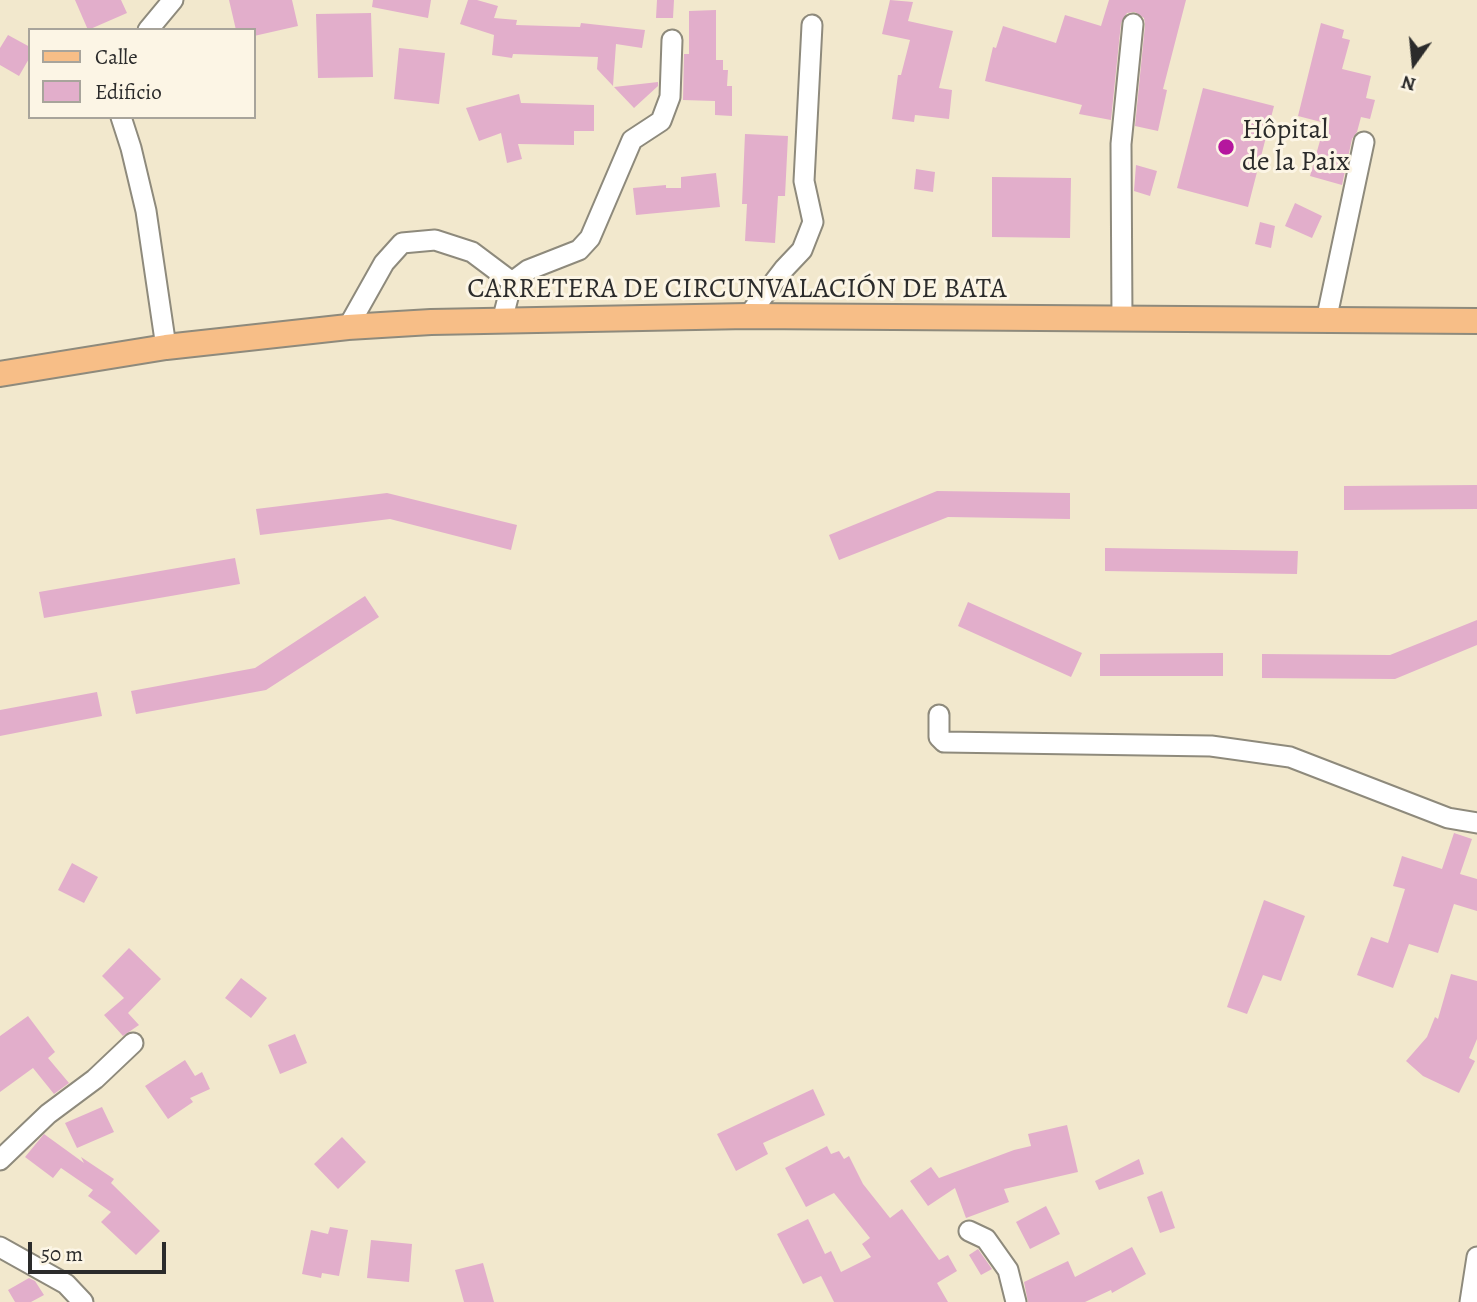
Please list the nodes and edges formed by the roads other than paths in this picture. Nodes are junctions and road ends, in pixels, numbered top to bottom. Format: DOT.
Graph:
graph roads {
  1 [pos="173,0"];
  2 [pos="812,24"];
  3 [pos="1133,24"];
  4 [pos="150,28"];
  5 [pos="672,40"];
  6 [pos="122,119"];
  7 [pos="1364,142"];
  8 [pos="512,282"];
  9 [pos="748,316"];
  10 [pos="502,320"];
  11 [pos="1122,320"];
  12 [pos="1326,321"];
  13 [pos="1477,321"];
  14 [pos="348,327"];
  15 [pos="166,347"];
  16 [pos="0,374"];
  17 [pos="939,715"];
  18 [pos="1477,823"];
  19 [pos="133,1043"];
  20 [pos="0,1160"];
  21 [pos="969,1231"];
  22 [pos="0,1247"];
  23 [pos="1477,1257"];
  24 [pos="83,1302"];
  25 [pos="1016,1302"];
  26 [pos="1470,1302"];
  1 -- 4 [label="street"];
  2 -- 9 [label="street"];
  3 -- 11 [label="street"];
  5 -- 8 [label="street"];
  6 -- 15 [label="street"];
  7 -- 12 [label="street"];
  8 -- 10 [label="street"];
  8 -- 14 [label="street"];
  9 -- 10 [label="main road, CARRETERA DE CIRCUNVALACIÓN DE BATA"];
  9 -- 11 [label="main road, CARRETERA DE CIRCUNVALACIÓN DE BATA"];
  10 -- 14 [label="main road, CARRETERA DE CIRCUNVALACIÓN DE BATA"];
  11 -- 12 [label="main road, CARRETERA DE CIRCUNVALACIÓN DE BATA"];
  12 -- 13 [label="main road, CARRETERA DE CIRCUNVALACIÓN DE BATA"];
  14 -- 15 [label="main road, CARRETERA DE CIRCUNVALACIÓN DE BATA"];
  15 -- 16 [label="main road, CARRETERA DE CIRCUNVALACIÓN DE BATA"];
  17 -- 18 [label="street"];
  19 -- 20 [label="street"];
  21 -- 25 [label="street"];
  22 -- 24 [label="street"];
  23 -- 26 [label="street"];
}
